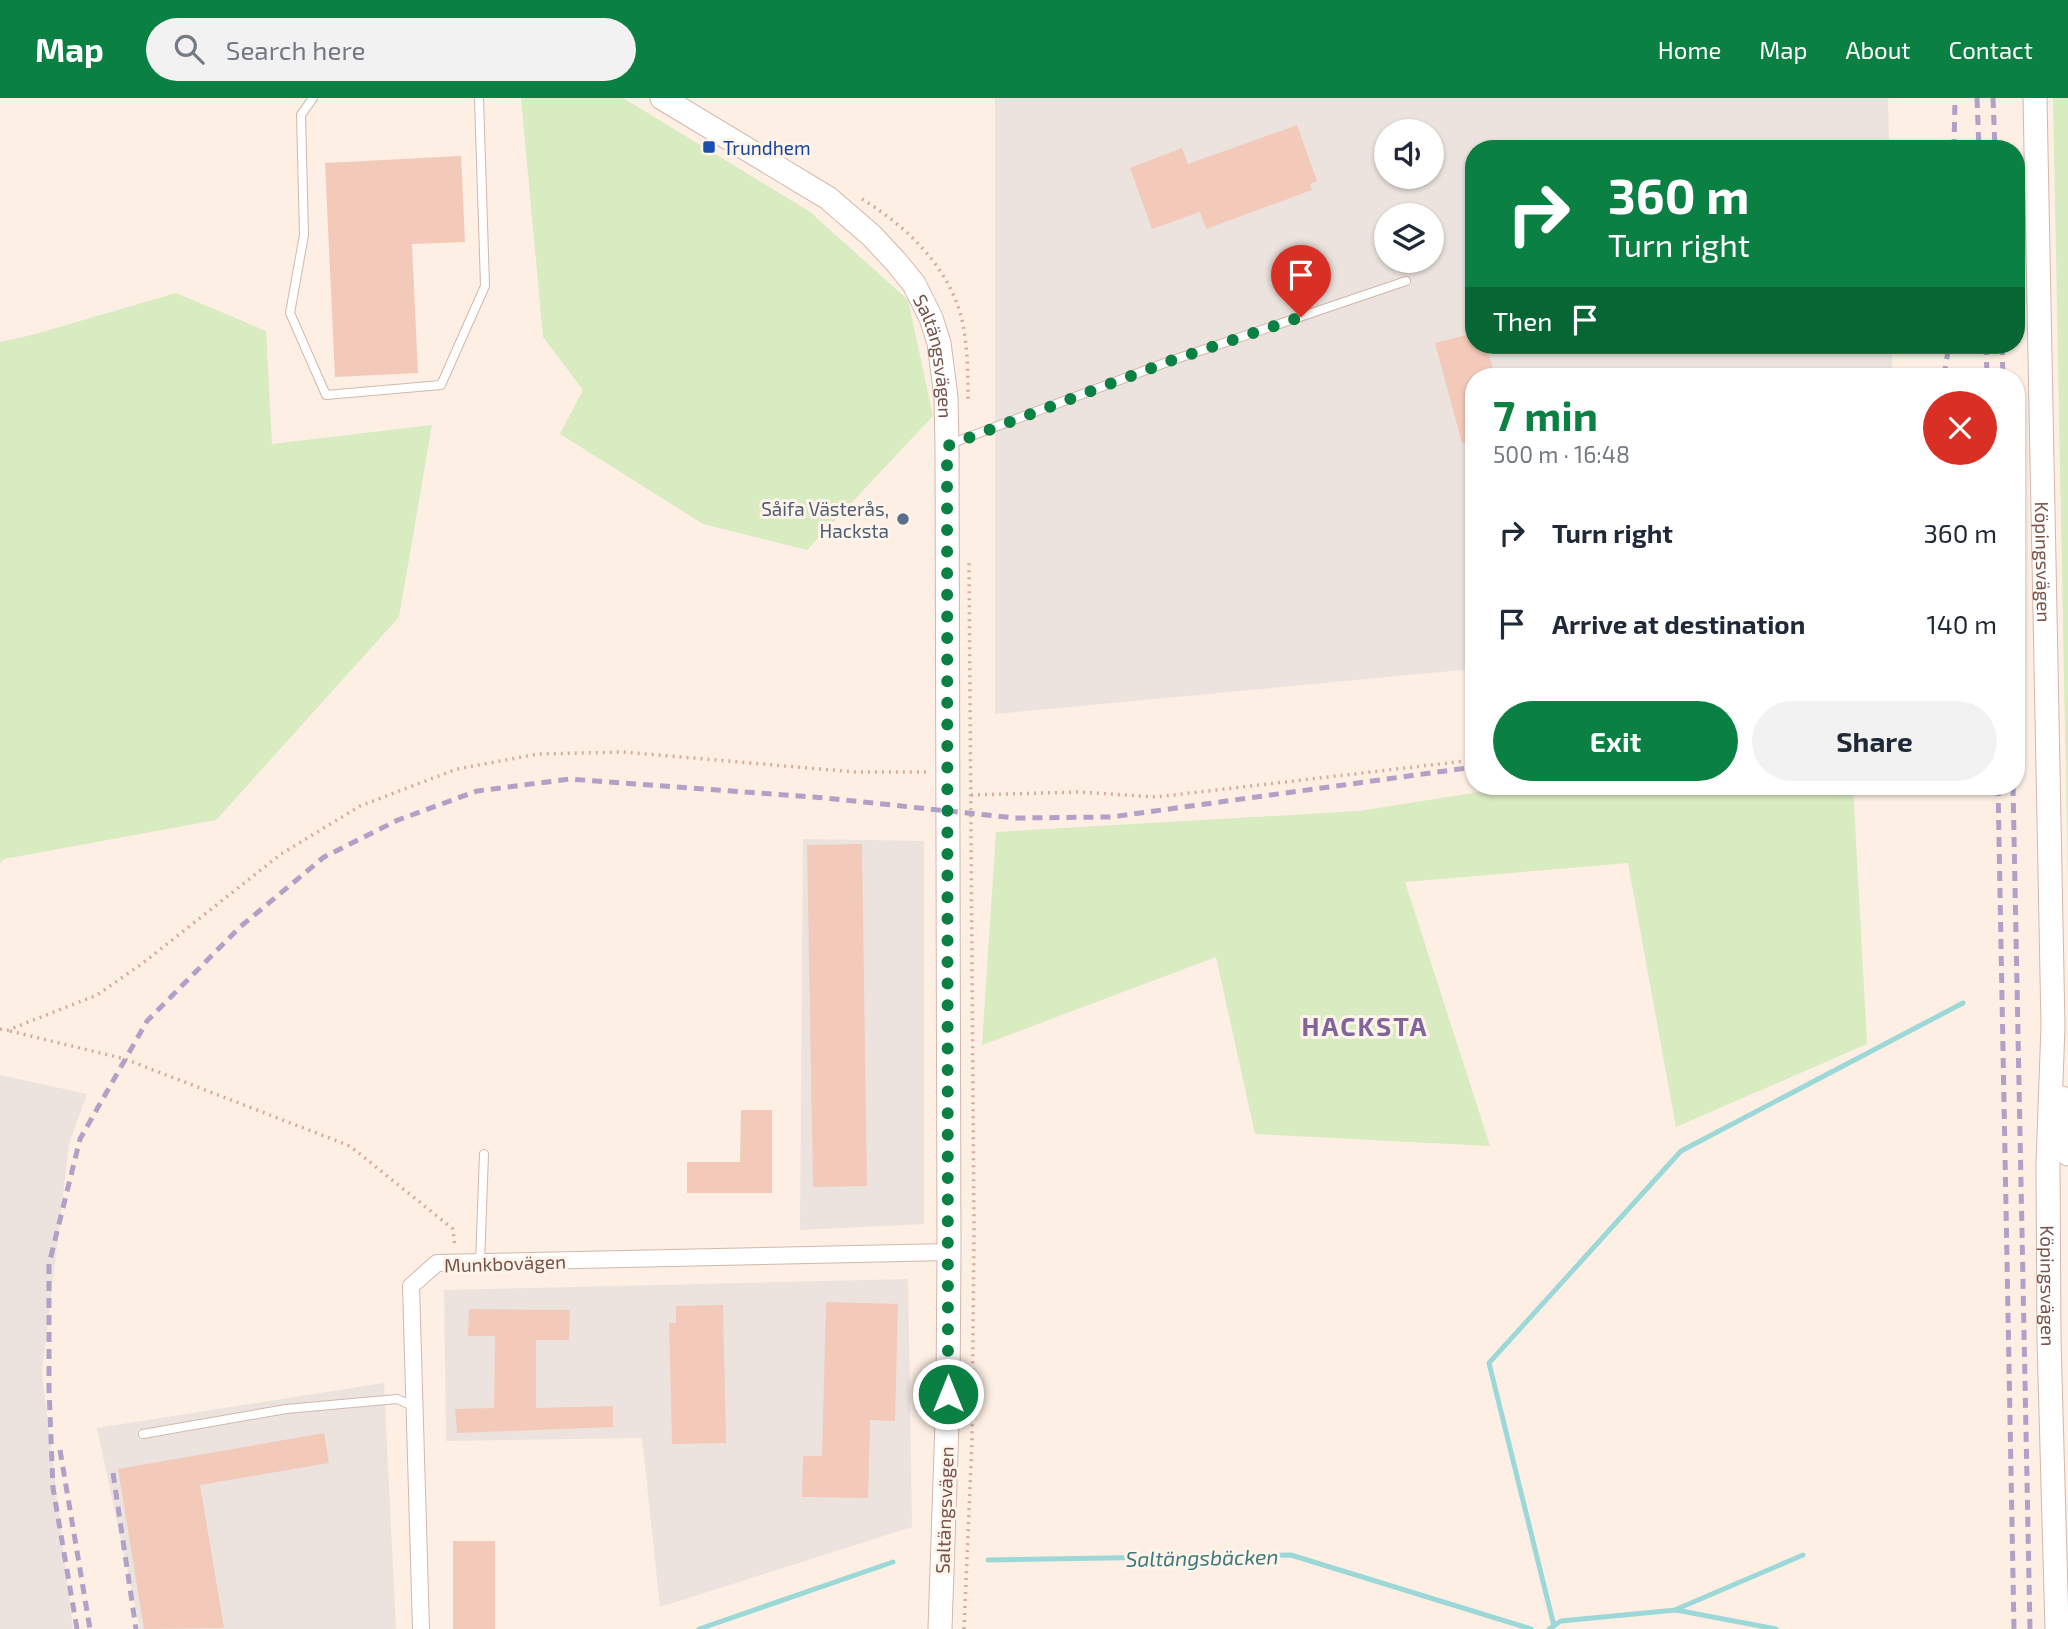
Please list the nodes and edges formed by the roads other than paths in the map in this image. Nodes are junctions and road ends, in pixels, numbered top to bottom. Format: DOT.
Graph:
graph roads {
  1 [pos="313,98"];
  2 [pos="479,98"];
  3 [pos="662,98"];
  4 [pos="2035,98"];
  5 [pos="1406,281"];
  6 [pos="947,446"];
  7 [pos="2053,1026"];
  8 [pos="484,1154"];
  9 [pos="2068,1154"];
  10 [pos="949,1252"];
  11 [pos="480,1263"];
  12 [pos="413,1406"];
  13 [pos="2060,1415"];
  14 [pos="143,1434"];
  15 [pos="421,1629"];
  16 [pos="940,1629"];
  17 [pos="2057,1629"];
  1 -- 2 [label="lane"];
  3 -- 6 [label="street, Saltängsvägen"];
  4 -- 7 [label="street, Köpingsvägen"];
  5 -- 6 [label="lane"];
  6 -- 10 [label="street, Saltängsvägen"];
  7 -- 9 [label="street, Köpingsvägen"];
  7 -- 13 [label="street, Köpingsvägen"];
  8 -- 11 [label="lane"];
  10 -- 11 [label="street, Munkbovägen"];
  10 -- 16 [label="street, Saltängsvägen"];
  11 -- 12 [label="street, Munkbovägen"];
  12 -- 14 [label="lane"];
  12 -- 15 [label="street, Munkbovägen"];
  13 -- 17 [label="street, Köpingsvägen"];
}
